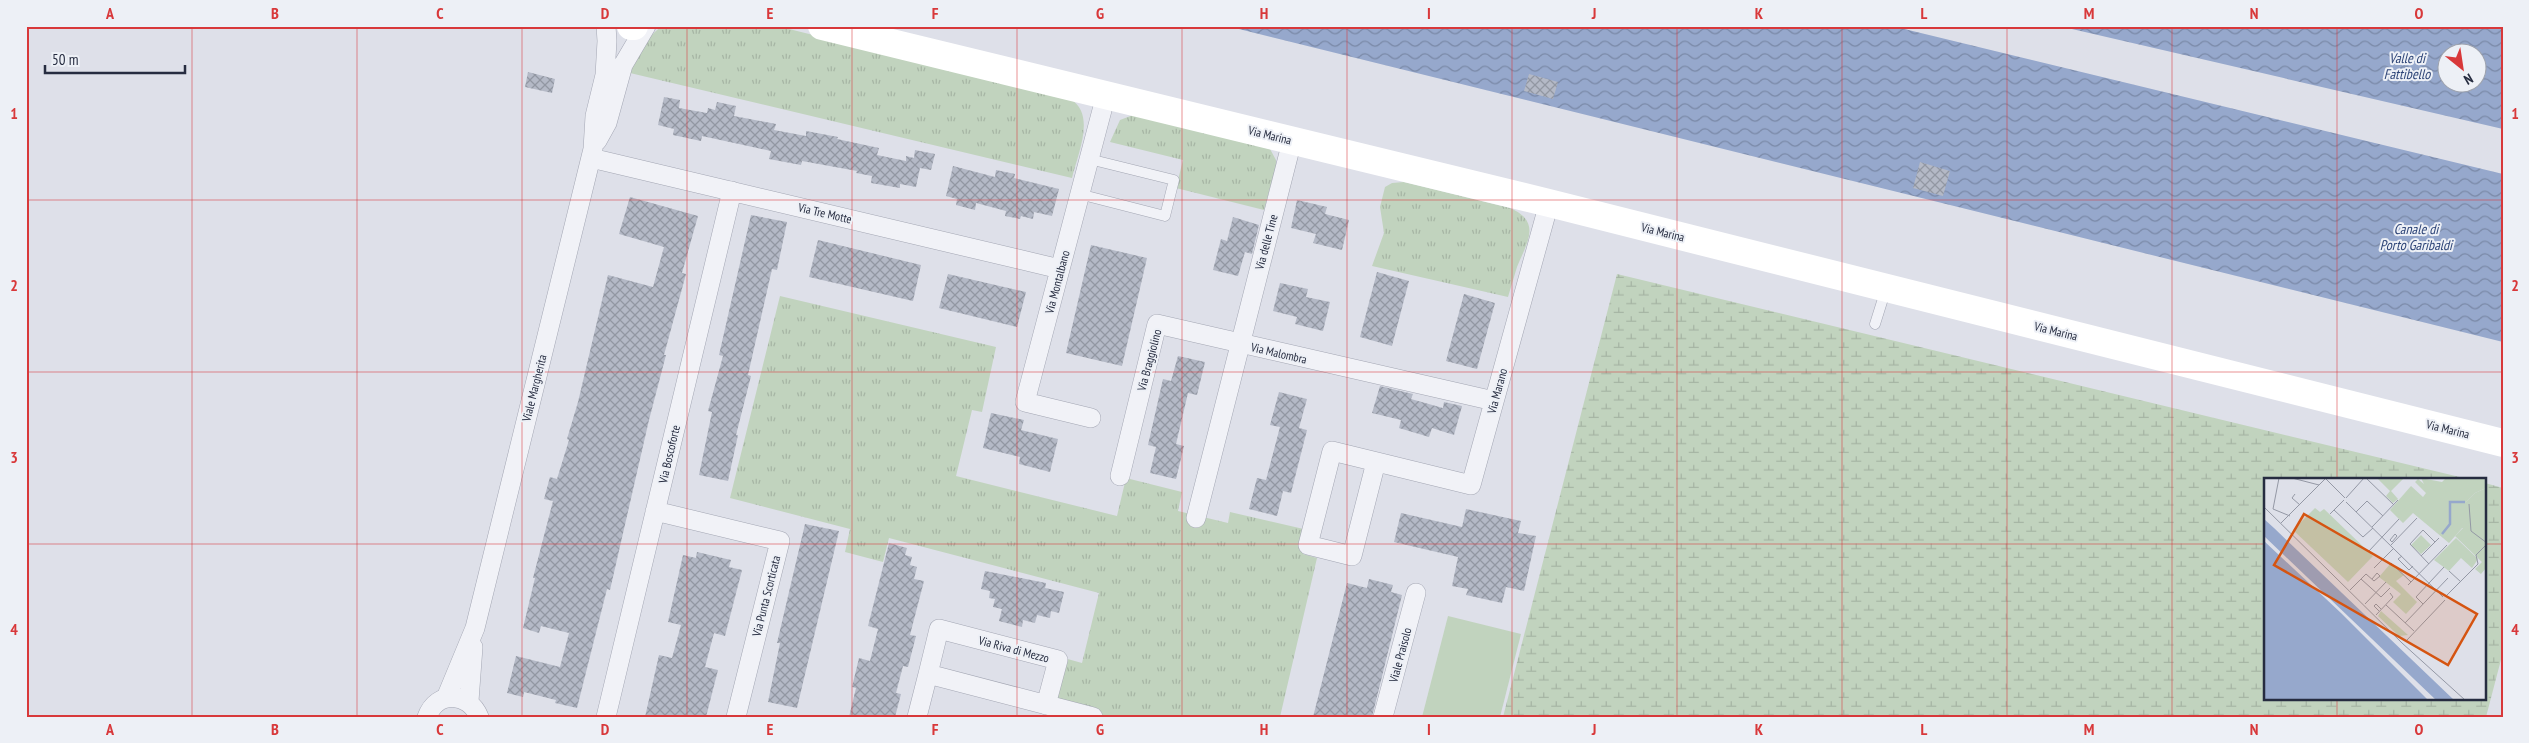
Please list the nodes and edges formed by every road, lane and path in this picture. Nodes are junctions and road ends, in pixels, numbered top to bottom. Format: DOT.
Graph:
graph roads {
  1 [pos="606,26"];
  2 [pos="646,26"];
  3 [pos="822,26"];
  4 [pos="1106,95"];
  5 [pos="1292,140"];
  6 [pos="592,153"];
  7 [pos="1089,159"];
  8 [pos="732,191"];
  9 [pos="1080,194"];
  10 [pos="1549,203"];
  11 [pos="1060,269"];
  12 [pos="1887,288"];
  13 [pos="1875,324"];
  14 [pos="1239,344"];
  15 [pos="1494,401"];
  16 [pos="1092,418"];
  17 [pos="2503,443"];
  18 [pos="1376,462"];
  19 [pos="1120,476"];
  20 [pos="655,511"];
  21 [pos="1196,518"];
  22 [pos="1416,593"];
  23 [pos="474,628"];
  24 [pos="928,674"];
  25 [pos="446,698"];
  26 [pos="1046,704"];
  27 [pos="477,713"];
  28 [pos="427,717"];
  29 [pos="606,717"];
  30 [pos="736,717"];
  31 [pos="917,717"];
  32 [pos="1093,717"];
  33 [pos="1384,717"];
  1 -- 6 [label="street, Viale Margherita"];
  2 -- 6 [label="street, Viale Margherita"];
  3 -- 4 [label="street, Via Marina"];
  4 -- 5 [label="street, Via Marina"];
  4 -- 7 [label="street, Via Montalbano"];
  5 -- 10 [label="street, Via Marina"];
  5 -- 14 [label="street, Via delle Tine"];
  6 -- 8 [label="street, Via Tre Motte"];
  6 -- 23 [label="street, Viale Margherita"];
  7 -- 9 [label="street, Via Montalbano"];
  7 -- 9 [label="lane"];
  8 -- 11 [label="street, Via Tre Motte"];
  8 -- 20 [label="street, Via Boscoforte"];
  9 -- 11 [label="street, Via Montalbano"];
  10 -- 12 [label="street, Via Marina"];
  10 -- 15 [label="street, Via Marano"];
  11 -- 16 [label="street, Via Montalbano"];
  12 -- 13 [label="lane"];
  12 -- 17 [label="street, Via Marina"];
  14 -- 15 [label="street, Via Malombra"];
  14 -- 19 [label="street, Via Braggiolino"];
  14 -- 21 [label="street, Via Malombra"];
  15 -- 18 [label="street, Via Marano"];
  18 -- 18 [label="street"];
  20 -- 29 [label="street, Via Boscoforte"];
  20 -- 30 [label="street, Via Punta Scorticata"];
  22 -- 33 [label="street, Viale Praisolo"];
  23 -- 25 [label="street, Viale Margherita"];
  23 -- 27 [label="street, Viale Margherita"];
  24 -- 26 [label="street"];
  24 -- 26 [label="street, Via Riva di Mezzo"];
  24 -- 31 [label="street, Via Riva di Mezzo"];
  25 -- 27 [label="street, Viale Margherita"];
  25 -- 28 [label="street, Viale Margherita"];
  26 -- 32 [label="street"];
}
